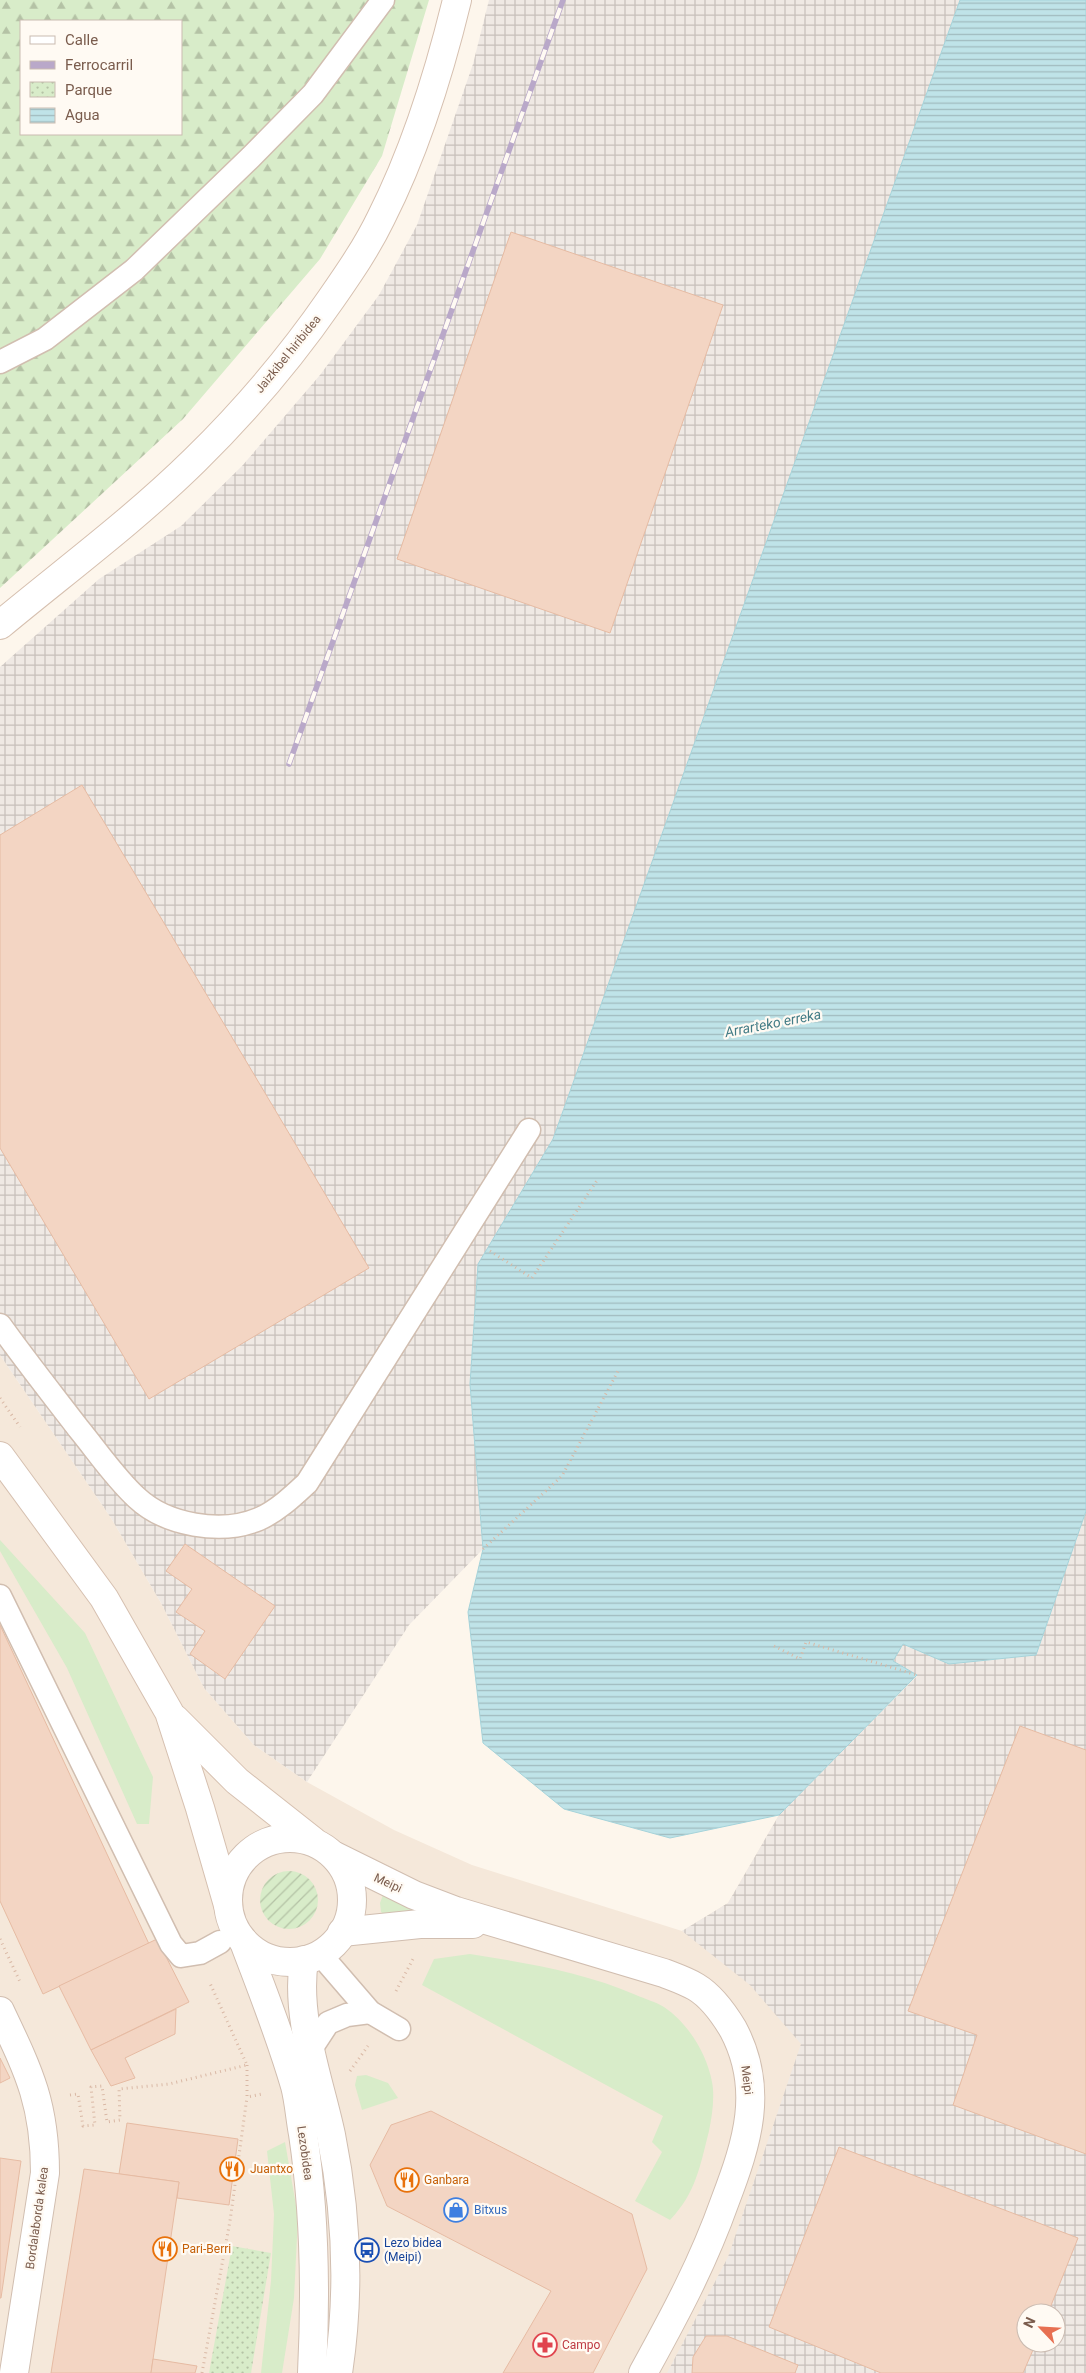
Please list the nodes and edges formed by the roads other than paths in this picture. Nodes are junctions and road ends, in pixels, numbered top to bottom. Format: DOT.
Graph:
graph roads {
  1 [pos="383,0"];
  2 [pos="457,0"];
  3 [pos="0,362"];
  4 [pos="0,626"];
  5 [pos="529,1130"];
  6 [pos="0,1325"];
  7 [pos="0,1456"];
  8 [pos="0,1596"];
  9 [pos="169,1712"];
  10 [pos="313,1842"];
  11 [pos="335,1856"];
  12 [pos="228,1905"];
  13 [pos="500,1925"];
  14 [pos="342,1932"];
  15 [pos="232,1942"];
  16 [pos="312,1957"];
  17 [pos="0,2011"];
  18 [pos="370,2012"];
  19 [pos="399,2029"];
  20 [pos="310,2049"];
  21 [pos="14,2373"];
  22 [pos="312,2373"];
  23 [pos="338,2373"];
  24 [pos="643,2373"];
  1 -- 3 [label="lane"];
  2 -- 4 [label="street, Jaizkibel hiribidea"];
  5 -- 6 [label="lane"];
  7 -- 9 [label="street"];
  8 -- 15 [label="lane"];
  9 -- 10 [label="street"];
  9 -- 12 [label="street"];
  10 -- 11 [label="street"];
  10 -- 12 [label="street"];
  11 -- 13 [label="street, Meipi"];
  11 -- 14 [label="street"];
  12 -- 15 [label="street"];
  13 -- 14 [label="street, Meipi"];
  13 -- 24 [label="street, Meipi"];
  14 -- 16 [label="street"];
  15 -- 16 [label="street"];
  15 -- 22 [label="street, Lezobidea"];
  16 -- 18 [label="lane"];
  16 -- 20 [label="street"];
  17 -- 21 [label="street, Bordalaborda kalea"];
  18 -- 19 [label="lane"];
  18 -- 20 [label="lane"];
  20 -- 23 [label="street"];
}
